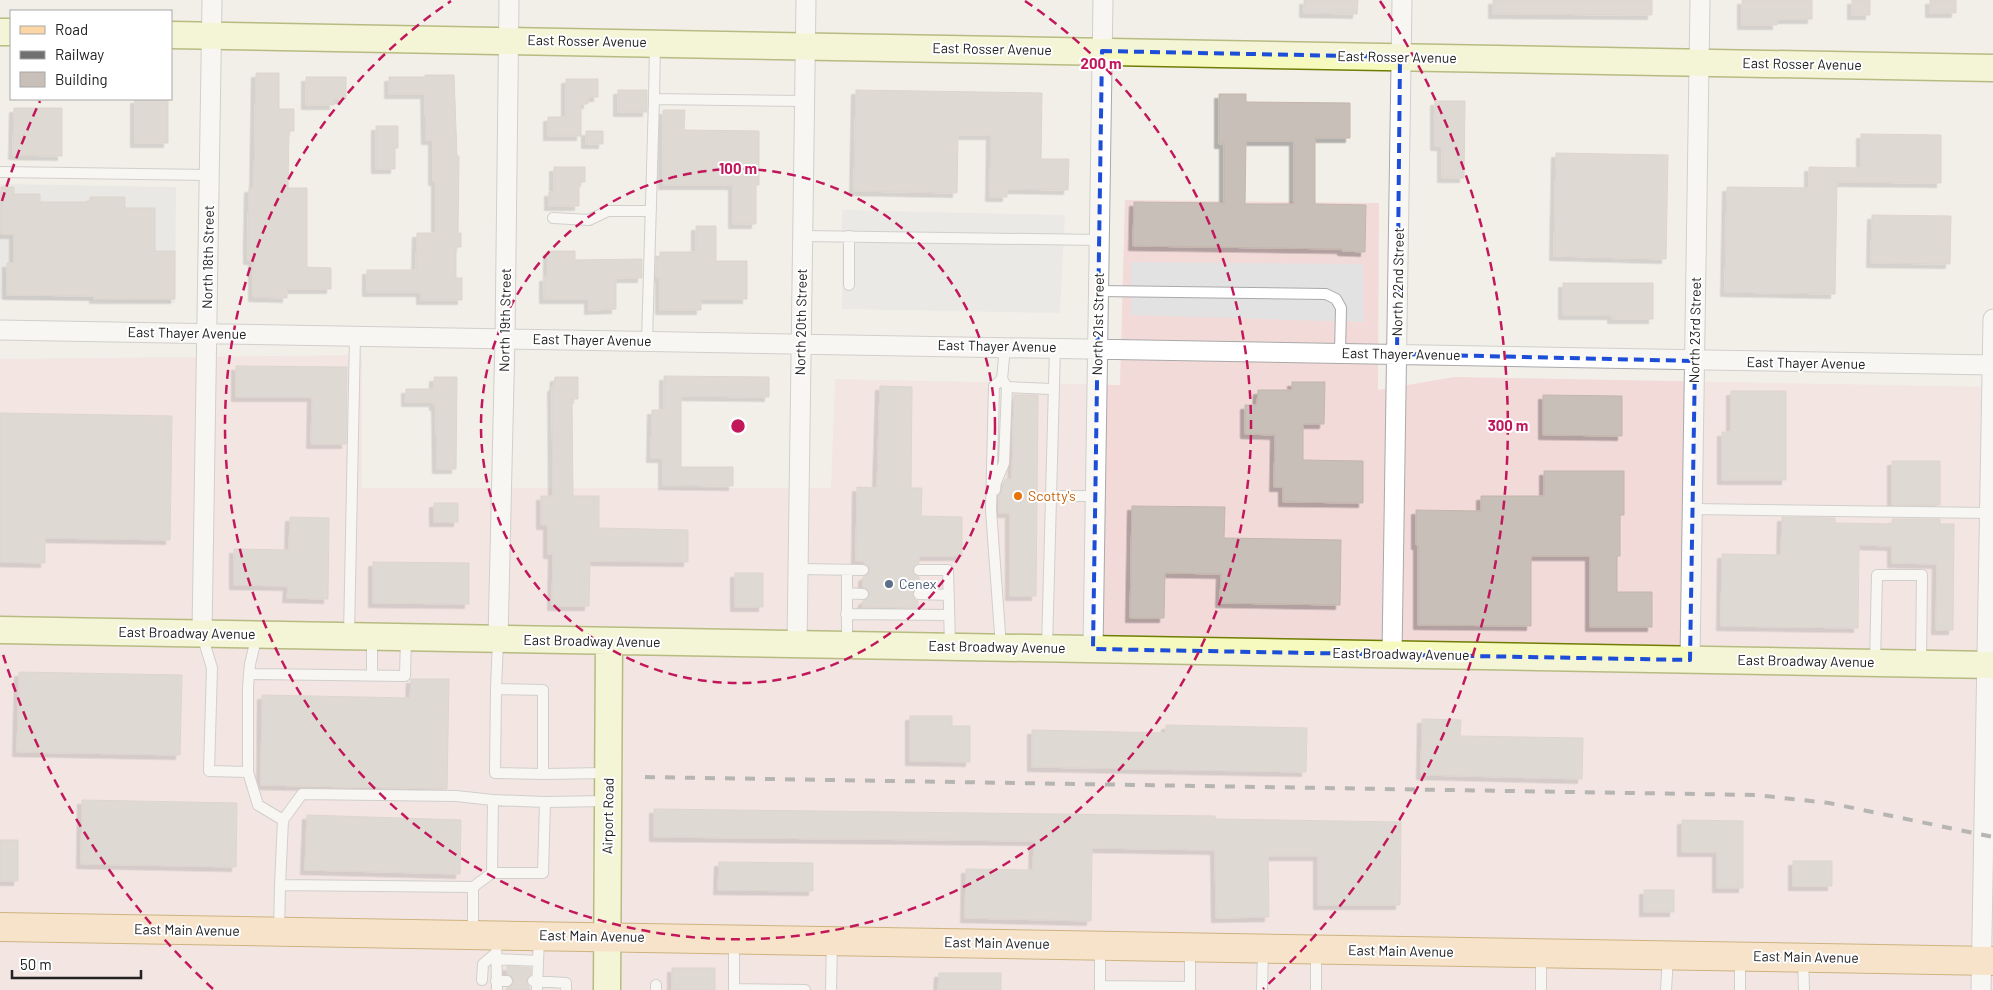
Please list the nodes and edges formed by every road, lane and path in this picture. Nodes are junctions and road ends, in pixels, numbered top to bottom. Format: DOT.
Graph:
graph roads {
  1 [pos="212,0"];
  2 [pos="509,0"];
  3 [pos="806,0"];
  4 [pos="1103,0"];
  5 [pos="1402,0"];
  6 [pos="1700,0"];
  7 [pos="172,35"];
  8 [pos="212,36"];
  9 [pos="508,40"];
  10 [pos="655,42"];
  11 [pos="805,46"];
  12 [pos="1102,51"];
  13 [pos="1400,57"];
  14 [pos="1699,62"];
  15 [pos="1993,68"];
  16 [pos="654,99"];
  17 [pos="804,101"];
  18 [pos="0,172"];
  19 [pos="209,175"];
  20 [pos="651,211"];
  21 [pos="554,218"];
  22 [pos="803,236"];
  23 [pos="849,236"];
  24 [pos="1100,240"];
  25 [pos="849,285"];
  26 [pos="1099,291"];
  27 [pos="1993,319"];
  28 [pos="0,330"];
  29 [pos="206,333"];
  30 [pos="355,336"];
  31 [pos="505,338"];
  32 [pos="647,341"];
  33 [pos="801,343"];
  34 [pos="1005,346"];
  35 [pos="1054,347"];
  36 [pos="1098,348"];
  37 [pos="1340,352"];
  38 [pos="1397,354"];
  39 [pos="1695,361"];
  40 [pos="1993,365"];
  41 [pos="1004,383"];
  42 [pos="1052,389"];
  43 [pos="1050,496"];
  44 [pos="1095,496"];
  45 [pos="1693,509"];
  46 [pos="1990,513"];
  47 [pos="798,569"];
  48 [pos="847,570"];
  49 [pos="863,570"];
  50 [pos="919,570"];
  51 [pos="846,593"];
  52 [pos="863,594"];
  53 [pos="919,594"];
  54 [pos="949,595"];
  55 [pos="846,614"];
  56 [pos="949,616"];
  57 [pos="0,630"];
  58 [pos="202,633"];
  59 [pos="258,634"];
  60 [pos="361,636"];
  61 [pos="406,637"];
  62 [pos="498,639"];
  63 [pos="609,641"];
  64 [pos="797,644"];
  65 [pos="846,645"];
  66 [pos="950,645"];
  67 [pos="1001,646"];
  68 [pos="1048,648"];
  69 [pos="1093,648"];
  70 [pos="1392,654"];
  71 [pos="1690,660"];
  72 [pos="1874,662"];
  73 [pos="1921,663"];
  74 [pos="1990,665"];
  75 [pos="249,674"];
  76 [pos="372,676"];
  77 [pos="496,689"];
  78 [pos="248,772"];
  79 [pos="608,773"];
  80 [pos="543,774"];
  81 [pos="493,800"];
  82 [pos="608,801"];
  83 [pos="545,802"];
  84 [pos="283,820"];
  85 [pos="492,873"];
  86 [pos="280,885"];
  87 [pos="473,887"];
  88 [pos="0,926"];
  89 [pos="279,931"];
  90 [pos="607,937"];
  91 [pos="734,939"];
  92 [pos="832,940"];
  93 [pos="491,945"];
  94 [pos="1100,945"];
  95 [pos="1190,947"];
  96 [pos="539,948"];
  97 [pos="1263,948"];
  98 [pos="1316,949"];
  99 [pos="1542,953"];
  100 [pos="1668,955"];
  101 [pos="1740,956"];
  102 [pos="1803,957"];
  103 [pos="1987,961"];
  104 [pos="482,980"];
  105 [pos="500,984"];
  106 [pos="536,984"];
  107 [pos="1100,988"];
  108 [pos="734,989"];
  109 [pos="1190,989"];
  110 [pos="566,990"];
  111 [pos="607,990"];
  112 [pos="805,990"];
  113 [pos="832,990"];
  114 [pos="1262,990"];
  115 [pos="1316,990"];
  116 [pos="1541,990"];
  117 [pos="1666,990"];
  118 [pos="1740,990"];
  119 [pos="1804,990"];
  120 [pos="1981,990"];
  1 -- 8 [label="street, North 18th Street"];
  2 -- 9 [label="street, North 19th Street"];
  3 -- 11 [label="street, North 20th Street"];
  4 -- 12 [label="street, North 21st Street"];
  5 -- 13 [label="street, North 22nd Street"];
  6 -- 14 [label="street, North 23rd Street"];
  7 -- 8 [label="street, East Rosser Avenue"];
  8 -- 9 [label="street, East Rosser Avenue"];
  8 -- 19 [label="street, North 18th Street"];
  9 -- 10 [label="street, East Rosser Avenue"];
  9 -- 31 [label="street, North 19th Street"];
  10 -- 11 [label="street, East Rosser Avenue"];
  10 -- 16 [label="lane"];
  11 -- 12 [label="street, East Rosser Avenue"];
  11 -- 17 [label="street, North 20th Street"];
  12 -- 13 [label="street, East Rosser Avenue"];
  12 -- 24 [label="street, North 21st Street"];
  13 -- 14 [label="street, East Rosser Avenue"];
  13 -- 38 [label="street, North 22nd Street"];
  14 -- 15 [label="street, East Rosser Avenue"];
  14 -- 39 [label="street, North 23rd Street"];
  16 -- 17 [label="lane"];
  16 -- 20 [label="lane"];
  17 -- 22 [label="street, North 20th Street"];
  18 -- 19 [label="lane"];
  19 -- 29 [label="street, North 18th Street"];
  20 -- 21 [label="lane"];
  20 -- 32 [label="lane"];
  22 -- 23 [label="lane"];
  22 -- 33 [label="street, North 20th Street"];
  23 -- 24 [label="lane"];
  23 -- 25 [label="lane"];
  24 -- 26 [label="street, North 21st Street"];
  26 -- 36 [label="street, North 21st Street"];
  26 -- 37 [label="lane"];
  27 -- 40 [label="street"];
  28 -- 29 [label="street, East Thayer Avenue"];
  29 -- 30 [label="street, East Thayer Avenue"];
  29 -- 58 [label="street, North 18th Street"];
  30 -- 31 [label="street, East Thayer Avenue"];
  30 -- 60 [label="lane"];
  31 -- 32 [label="street, East Thayer Avenue"];
  31 -- 62 [label="street, North 19th Street"];
  32 -- 33 [label="street, East Thayer Avenue"];
  33 -- 34 [label="street, East Thayer Avenue"];
  33 -- 47 [label="street, North 20th Street"];
  34 -- 35 [label="street, East Thayer Avenue"];
  34 -- 41 [label="lane"];
  35 -- 36 [label="street, East Thayer Avenue"];
  35 -- 42 [label="lane"];
  36 -- 37 [label="street, East Thayer Avenue"];
  36 -- 44 [label="street, North 21st Street"];
  37 -- 38 [label="street, East Thayer Avenue"];
  38 -- 39 [label="street, East Thayer Avenue"];
  38 -- 70 [label="street, North 22nd Street"];
  39 -- 40 [label="street, East Thayer Avenue"];
  39 -- 45 [label="street, North 23rd Street"];
  40 -- 46 [label="street"];
  41 -- 42 [label="lane"];
  41 -- 67 [label="lane"];
  42 -- 43 [label="lane"];
  43 -- 44 [label="lane"];
  43 -- 68 [label="lane"];
  44 -- 69 [label="street, North 21st Street"];
  45 -- 46 [label="lane"];
  45 -- 71 [label="street, North 23rd Street"];
  46 -- 74 [label="street"];
  47 -- 48 [label="lane"];
  47 -- 64 [label="street, North 20th Street"];
  48 -- 49 [label="lane"];
  48 -- 51 [label="lane"];
  50 -- 54 [label="lane"];
  51 -- 52 [label="lane"];
  51 -- 55 [label="lane"];
  53 -- 54 [label="lane"];
  54 -- 56 [label="lane"];
  55 -- 56 [label="lane"];
  55 -- 65 [label="lane"];
  56 -- 66 [label="lane"];
  57 -- 58 [label="street, East Broadway Avenue"];
  58 -- 59 [label="street, East Broadway Avenue"];
  58 -- 78 [label="lane"];
  59 -- 60 [label="street, East Broadway Avenue"];
  59 -- 75 [label="lane"];
  60 -- 61 [label="street, East Broadway Avenue"];
  60 -- 76 [label="lane"];
  61 -- 62 [label="street, East Broadway Avenue"];
  61 -- 76 [label="lane"];
  62 -- 63 [label="street, East Broadway Avenue"];
  62 -- 77 [label="lane"];
  63 -- 64 [label="street, East Broadway Avenue"];
  63 -- 79 [label="street, Airport Road"];
  64 -- 65 [label="street, East Broadway Avenue"];
  65 -- 66 [label="street, East Broadway Avenue"];
  66 -- 67 [label="street, East Broadway Avenue"];
  67 -- 68 [label="street, East Broadway Avenue"];
  68 -- 69 [label="street, East Broadway Avenue"];
  69 -- 70 [label="street, East Broadway Avenue"];
  70 -- 71 [label="street, East Broadway Avenue"];
  71 -- 72 [label="street, East Broadway Avenue"];
  72 -- 73 [label="street, East Broadway Avenue"];
  72 -- 73 [label="lane"];
  73 -- 74 [label="street, East Broadway Avenue"];
  74 -- 103 [label="street"];
  75 -- 76 [label="lane"];
  75 -- 78 [label="lane"];
  77 -- 80 [label="lane"];
  77 -- 80 [label="lane"];
  78 -- 84 [label="lane"];
  79 -- 80 [label="lane"];
  79 -- 82 [label="street, Airport Road"];
  81 -- 83 [label="lane"];
  81 -- 84 [label="lane"];
  81 -- 85 [label="lane"];
  82 -- 83 [label="lane"];
  82 -- 90 [label="street, Airport Road"];
  83 -- 85 [label="lane"];
  84 -- 86 [label="lane"];
  85 -- 87 [label="lane"];
  86 -- 87 [label="lane"];
  86 -- 89 [label="lane"];
  87 -- 93 [label="lane"];
  88 -- 89 [label="main road, East Main Avenue"];
  89 -- 93 [label="main road, East Main Avenue"];
  90 -- 91 [label="main road, East Main Avenue"];
  90 -- 96 [label="main road, East Main Avenue"];
  90 -- 111 [label="street, Airport Road"];
  91 -- 92 [label="main road, East Main Avenue"];
  91 -- 108 [label="lane"];
  92 -- 94 [label="main road, East Main Avenue"];
  92 -- 113 [label="lane"];
  93 -- 96 [label="main road, East Main Avenue"];
  93 -- 104 [label="lane"];
  93 -- 105 [label="lane"];
  94 -- 95 [label="main road, East Main Avenue"];
  94 -- 107 [label="lane"];
  95 -- 97 [label="main road, East Main Avenue"];
  95 -- 109 [label="lane"];
  96 -- 106 [label="lane"];
  97 -- 98 [label="main road, East Main Avenue"];
  97 -- 114 [label="lane"];
  98 -- 99 [label="main road, East Main Avenue"];
  98 -- 115 [label="lane"];
  99 -- 100 [label="main road, East Main Avenue"];
  99 -- 116 [label="lane"];
  100 -- 101 [label="main road, East Main Avenue"];
  100 -- 117 [label="lane"];
  101 -- 102 [label="main road, East Main Avenue"];
  101 -- 118 [label="lane"];
  102 -- 103 [label="main road, East Main Avenue"];
  102 -- 119 [label="lane"];
  103 -- 120 [label="street"];
  106 -- 110 [label="lane"];
  107 -- 109 [label="lane"];
  108 -- 112 [label="lane"];
}
